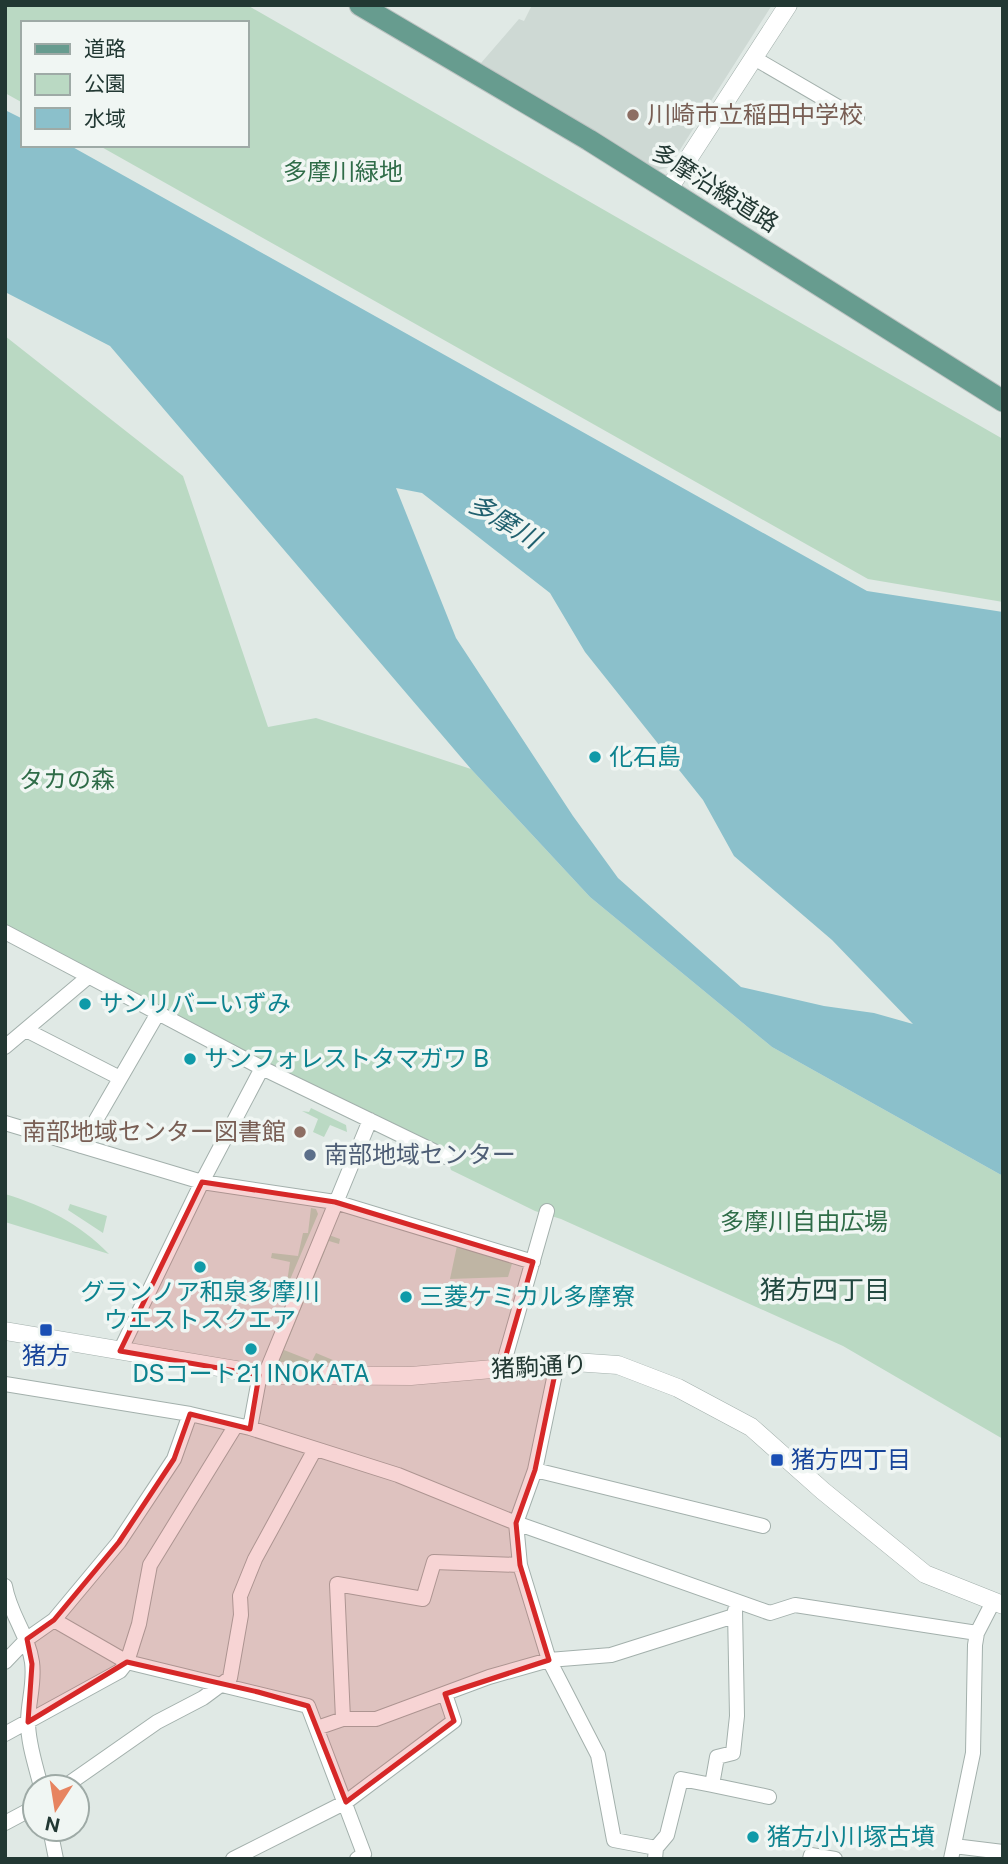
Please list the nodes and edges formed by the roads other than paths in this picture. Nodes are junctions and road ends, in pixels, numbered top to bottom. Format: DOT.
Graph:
graph roads {
  1 [pos="360,5"];
  2 [pos="788,5"];
  3 [pos="754,58"];
  4 [pos="857,118"];
  5 [pos="668,190"];
  6 [pos="1003,401"];
  7 [pos="5,932"];
  8 [pos="88,977"];
  9 [pos="158,1013"];
  10 [pos="13,1038"];
  11 [pos="261,1068"];
  12 [pos="120,1078"];
  13 [pos="370,1120"];
  14 [pos="5,1122"];
  15 [pos="81,1146"];
  16 [pos="446,1157"];
  17 [pos="202,1182"];
  18 [pos="335,1202"];
  19 [pos="547,1211"];
  20 [pos="533,1262"];
  21 [pos="5,1331"];
  22 [pos="120,1351"];
  23 [pos="557,1364"];
  24 [pos="502,1369"];
  25 [pos="262,1374"];
  26 [pos="5,1384"];
  27 [pos="190,1414"];
  28 [pos="243,1427"];
  29 [pos="314,1451"];
  30 [pos="535,1470"];
  31 [pos="516,1523"];
  32 [pos="763,1526"];
  33 [pos="520,1564"];
  34 [pos="5,1586"];
  35 [pos="998,1603"];
  36 [pos="735,1608"];
  37 [pos="54,1620"];
  38 [pos="977,1633"];
  39 [pos="27,1639"];
  40 [pos="550,1660"];
  41 [pos="5,1662"];
  42 [pos="127,1662"];
  43 [pos="224,1684"];
  44 [pos="445,1693"];
  45 [pos="343,1719"];
  46 [pos="28,1722"];
  47 [pos="317,1728"];
  48 [pos="5,1734"];
  49 [pos="38,1773"];
  50 [pos="84,1773"];
  51 [pos="712,1785"];
  52 [pos="769,1797"];
  53 [pos="346,1802"];
  54 [pos="21,1814"];
  55 [pos="5,1823"];
  56 [pos="655,1853"];
  57 [pos="952,1853"];
  58 [pos="1003,1853"];
  59 [pos="233,1859"];
  60 [pos="358,1859"];
  61 [pos="810,1859"];
  62 [pos="835,1859"];
  1 -- 5 [label="main road, 多摩沿線道路"];
  2 -- 3 [label="street"];
  3 -- 4 [label="street"];
  3 -- 5 [label="street"];
  5 -- 6 [label="main road, 多摩沿線道路"];
  7 -- 8 [label="street"];
  8 -- 9 [label="street"];
  8 -- 10 [label="street"];
  9 -- 11 [label="street"];
  9 -- 12 [label="street"];
  10 -- 12 [label="street"];
  11 -- 13 [label="street"];
  11 -- 17 [label="street"];
  12 -- 15 [label="street"];
  13 -- 16 [label="street"];
  13 -- 18 [label="street"];
  14 -- 15 [label="street"];
  15 -- 17 [label="street"];
  17 -- 18 [label="street"];
  17 -- 22 [label="street"];
  18 -- 20 [label="street"];
  18 -- 25 [label="street"];
  19 -- 20 [label="street"];
  20 -- 24 [label="street"];
  21 -- 22 [label="street, 猪駒通り"];
  22 -- 25 [label="street, 猪駒通り"];
  23 -- 24 [label="street, 猪駒通り"];
  23 -- 30 [label="street"];
  23 -- 35 [label="street, 猪駒通り"];
  24 -- 25 [label="street, 猪駒通り"];
  25 -- 28 [label="street"];
  26 -- 27 [label="street"];
  27 -- 28 [label="street"];
  27 -- 37 [label="street"];
  28 -- 29 [label="street"];
  28 -- 42 [label="street"];
  29 -- 31 [label="street"];
  29 -- 43 [label="street"];
  30 -- 31 [label="street"];
  30 -- 32 [label="street"];
  31 -- 33 [label="street"];
  31 -- 36 [label="street"];
  33 -- 40 [label="street"];
  33 -- 45 [label="street"];
  34 -- 39 [label="street"];
  35 -- 38 [label="street"];
  36 -- 38 [label="street"];
  36 -- 40 [label="street"];
  36 -- 51 [label="street"];
  37 -- 39 [label="street"];
  37 -- 42 [label="street"];
  38 -- 57 [label="street"];
  39 -- 41 [label="street"];
  39 -- 46 [label="street"];
  40 -- 44 [label="street"];
  40 -- 56 [label="street"];
  42 -- 43 [label="street"];
  42 -- 46 [label="street"];
  43 -- 47 [label="street"];
  43 -- 50 [label="street"];
  44 -- 45 [label="street"];
  44 -- 53 [label="street"];
  45 -- 47 [label="street"];
  46 -- 48 [label="street"];
  46 -- 49 [label="street"];
  47 -- 53 [label="street"];
  51 -- 52 [label="street"];
  51 -- 56 [label="street"];
  53 -- 59 [label="street"];
  53 -- 60 [label="street"];
  54 -- 55 [label="street"];
  57 -- 58 [label="street"];
  61 -- 62 [label="street"];
}
